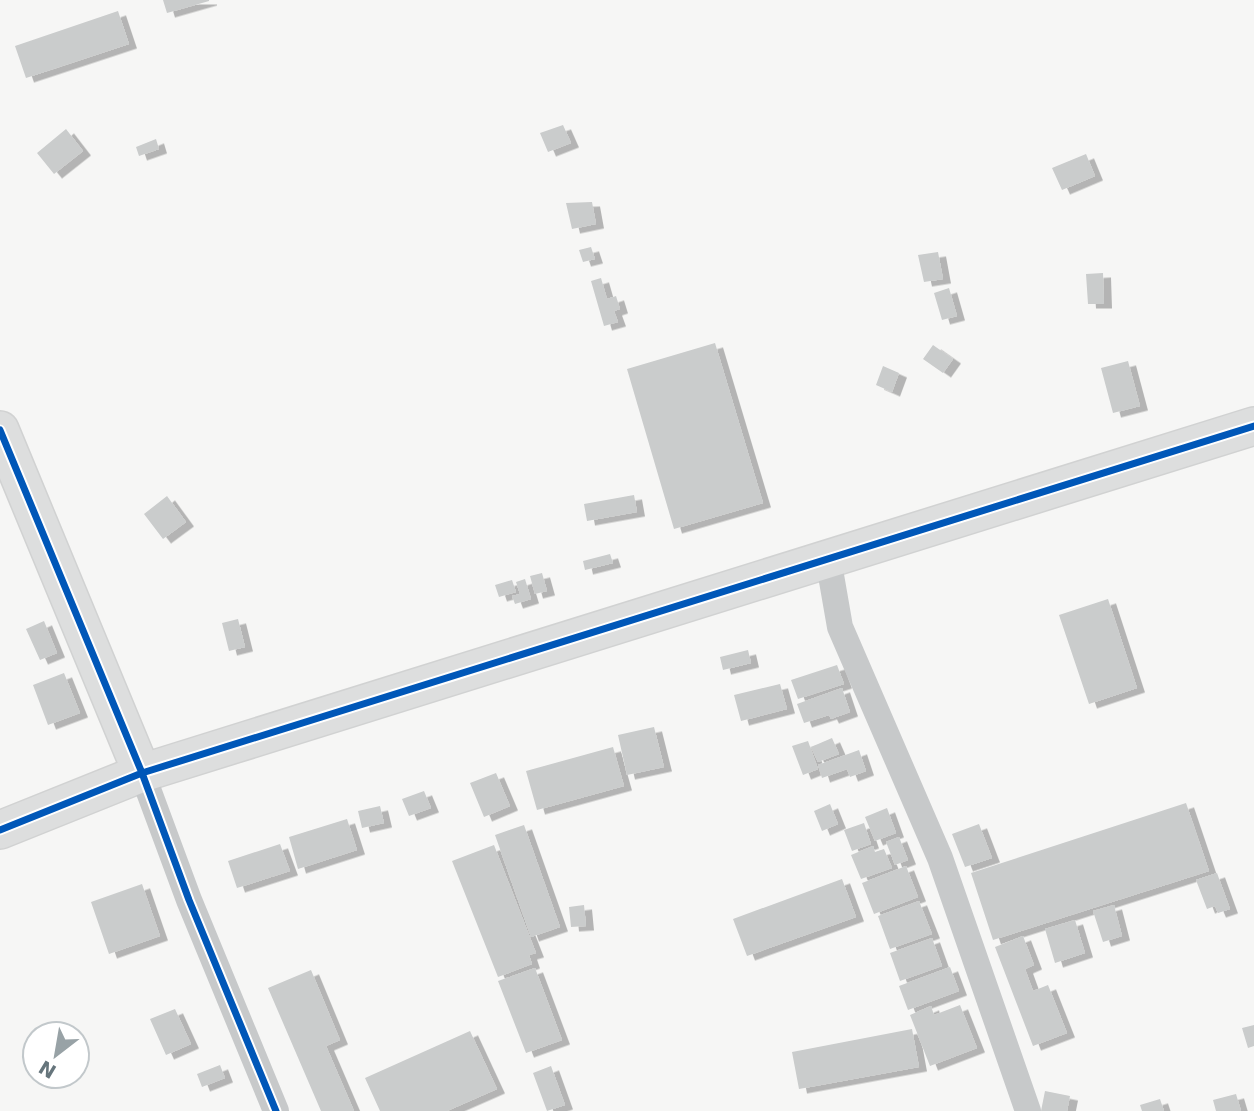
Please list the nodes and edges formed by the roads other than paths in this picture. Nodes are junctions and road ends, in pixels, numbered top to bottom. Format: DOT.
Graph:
graph roads {
  1 [pos="1254,426"];
  2 [pos="0,430"];
  3 [pos="828,558"];
  4 [pos="142,773"];
  5 [pos="0,830"];
  6 [pos="276,1111"];
  7 [pos="1028,1111"];
  1 -- 3 [label="street"];
  2 -- 4 [label="street"];
  3 -- 4 [label="street"];
  3 -- 7 [label="street"];
  4 -- 5 [label="street"];
  4 -- 6 [label="street"];
}
